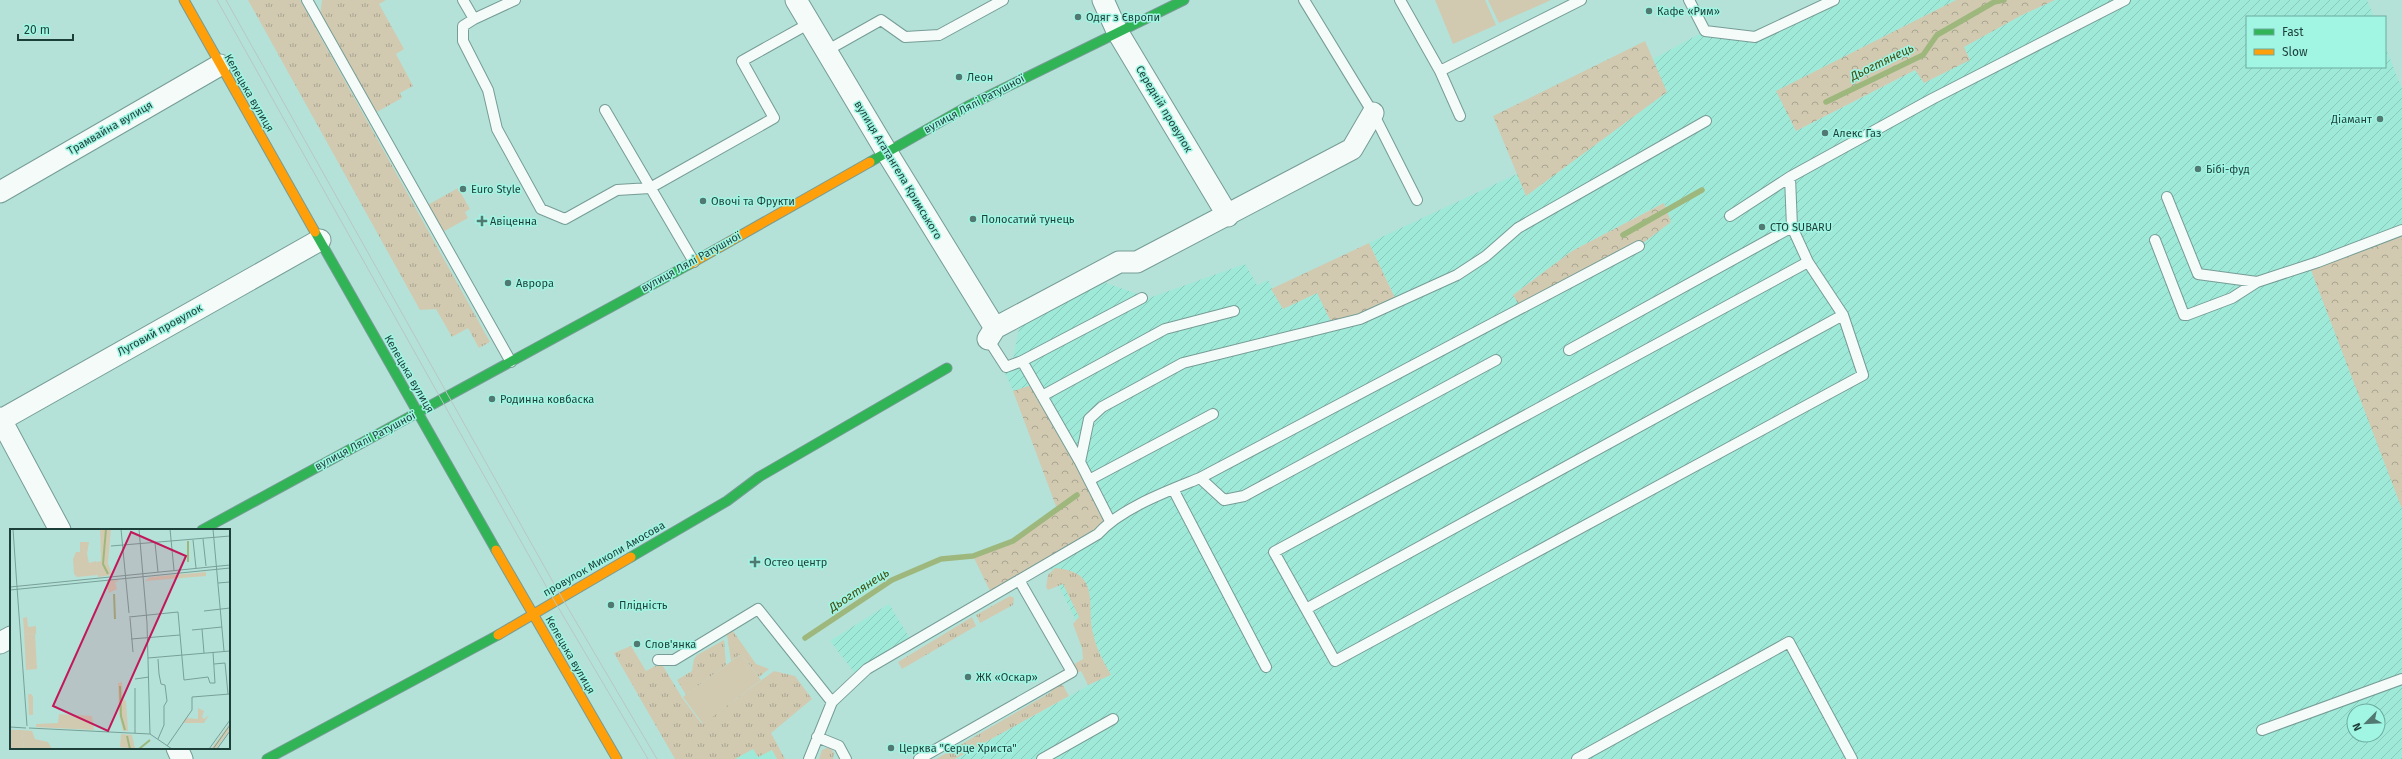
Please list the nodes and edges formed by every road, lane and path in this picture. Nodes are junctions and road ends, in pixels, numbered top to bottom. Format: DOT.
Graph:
graph roads {
  1 [pos="184,0"];
  2 [pos="307,0"];
  3 [pos="463,0"];
  4 [pos="515,0"];
  5 [pos="796,0"];
  6 [pos="1003,0"];
  7 [pos="1103,0"];
  8 [pos="1184,0"];
  9 [pos="1304,0"];
  10 [pos="1400,0"];
  11 [pos="1581,0"];
  12 [pos="1689,0"];
  13 [pos="1834,0"];
  14 [pos="2125,0"];
  15 [pos="474,19"];
  16 [pos="810,23"];
  17 [pos="1117,31"];
  18 [pos="826,51"];
  19 [pos="220,65"];
  20 [pos="1440,71"];
  21 [pos="605,110"];
  22 [pos="1373,113"];
  23 [pos="1460,116"];
  24 [pos="1706,121"];
  25 [pos="886,152"];
  26 [pos="1790,177"];
  27 [pos="650,188"];
  28 [pos="0,192"];
  29 [pos="2167,197"];
  30 [pos="1417,200"];
  31 [pos="1228,216"];
  32 [pos="1730,216"];
  33 [pos="1792,226"];
  34 [pos="2402,230"];
  35 [pos="320,240"];
  36 [pos="2155,240"];
  37 [pos="1639,246"];
  38 [pos="694,262"];
  39 [pos="1808,262"];
  40 [pos="2256,282"];
  41 [pos="1142,298"];
  42 [pos="1234,311"];
  43 [pos="1843,315"];
  44 [pos="992,333"];
  45 [pos="1569,350"];
  46 [pos="1496,360"];
  47 [pos="1022,361"];
  48 [pos="511,362"];
  49 [pos="947,368"];
  50 [pos="1042,396"];
  51 [pos="418,413"];
  52 [pos="1213,414"];
  53 [pos="1,419"];
  54 [pos="1080,462"];
  55 [pos="1200,478"];
  56 [pos="1089,480"];
  57 [pos="1173,489"];
  58 [pos="1110,521"];
  59 [pos="59,529"];
  60 [pos="204,529"];
  61 [pos="1019,580"];
  62 [pos="1306,609"];
  63 [pos="533,615"];
  64 [pos="10,638"];
  65 [pos="0,643"];
  66 [pos="658,660"];
  67 [pos="1266,667"];
  68 [pos="2402,679"];
  69 [pos="832,702"];
  70 [pos="1113,719"];
  71 [pos="2262,730"];
  72 [pos="817,736"];
  73 [pos="177,749"];
  74 [pos="182,759"];
  75 [pos="267,759"];
  76 [pos="617,759"];
  77 [pos="809,759"];
  78 [pos="846,759"];
  79 [pos="919,759"];
  80 [pos="1042,759"];
  81 [pos="1578,759"];
  82 [pos="1852,759"];
  1 -- 19 [label="street, Келецька вулиця"];
  2 -- 48 [label="lane"];
  3 -- 15 [label="lane"];
  4 -- 15 [label="lane"];
  5 -- 16 [label="street, вулиця Агатангела Кримського"];
  6 -- 18 [label="lane"];
  7 -- 17 [label="street, Середній провулок"];
  8 -- 17 [label="street, вулиця Лялі Ратушної"];
  9 -- 22 [label="lane"];
  10 -- 20 [label="lane"];
  11 -- 20 [label="lane"];
  12 -- 13 [label="lane"];
  14 -- 26 [label="lane"];
  15 -- 27 [label="lane"];
  16 -- 18 [label="street, вулиця Агатангела Кримського"];
  16 -- 27 [label="lane"];
  17 -- 25 [label="street, вулиця Лялі Ратушної"];
  17 -- 31 [label="street, Середній провулок"];
  18 -- 25 [label="street, вулиця Агатангела Кримського"];
  19 -- 28 [label="street, Трамвайна вулиця"];
  19 -- 35 [label="street, Келецька вулиця"];
  20 -- 23 [label="lane"];
  21 -- 27 [label="lane"];
  22 -- 30 [label="lane"];
  22 -- 31 [label="street"];
  24 -- 54 [label="lane"];
  25 -- 38 [label="street, вулиця Лялі Ратушної"];
  25 -- 44 [label="street, вулиця Агатангела Кримського"];
  26 -- 32 [label="lane"];
  26 -- 33 [label="lane"];
  27 -- 38 [label="lane"];
  29 -- 40 [label="lane"];
  31 -- 44 [label="street"];
  33 -- 39 [label="lane"];
  33 -- 45 [label="lane"];
  34 -- 40 [label="lane"];
  35 -- 51 [label="street, Келецька вулиця"];
  35 -- 53 [label="street, Луговий провулок"];
  36 -- 40 [label="lane"];
  37 -- 55 [label="lane"];
  38 -- 48 [label="street, вулиця Лялі Ратушної"];
  39 -- 43 [label="lane"];
  39 -- 62 [label="lane"];
  41 -- 47 [label="lane"];
  42 -- 50 [label="lane"];
  43 -- 62 [label="lane"];
  43 -- 62 [label="lane"];
  44 -- 47 [label="lane"];
  46 -- 55 [label="lane"];
  47 -- 50 [label="lane"];
  48 -- 51 [label="street, вулиця Лялі Ратушної"];
  49 -- 63 [label="street, провулок Миколи Амосова"];
  50 -- 54 [label="lane"];
  51 -- 60 [label="street, вулиця Лялі Ратушної"];
  51 -- 63 [label="street, Келецька вулиця"];
  52 -- 56 [label="lane"];
  53 -- 59 [label="street"];
  54 -- 56 [label="lane"];
  55 -- 57 [label="lane"];
  56 -- 58 [label="lane"];
  57 -- 58 [label="lane"];
  57 -- 67 [label="lane"];
  58 -- 61 [label="lane"];
  61 -- 69 [label="lane"];
  61 -- 79 [label="lane"];
  63 -- 75 [label="street, провулок Миколи Амосова"];
  63 -- 76 [label="street, Келецька вулиця"];
  64 -- 65 [label="street"];
  66 -- 69 [label="lane"];
  68 -- 71 [label="lane"];
  69 -- 72 [label="lane"];
  70 -- 80 [label="lane"];
  72 -- 77 [label="lane"];
  72 -- 78 [label="lane"];
  73 -- 74 [label="street"];
  81 -- 82 [label="lane"];
}
